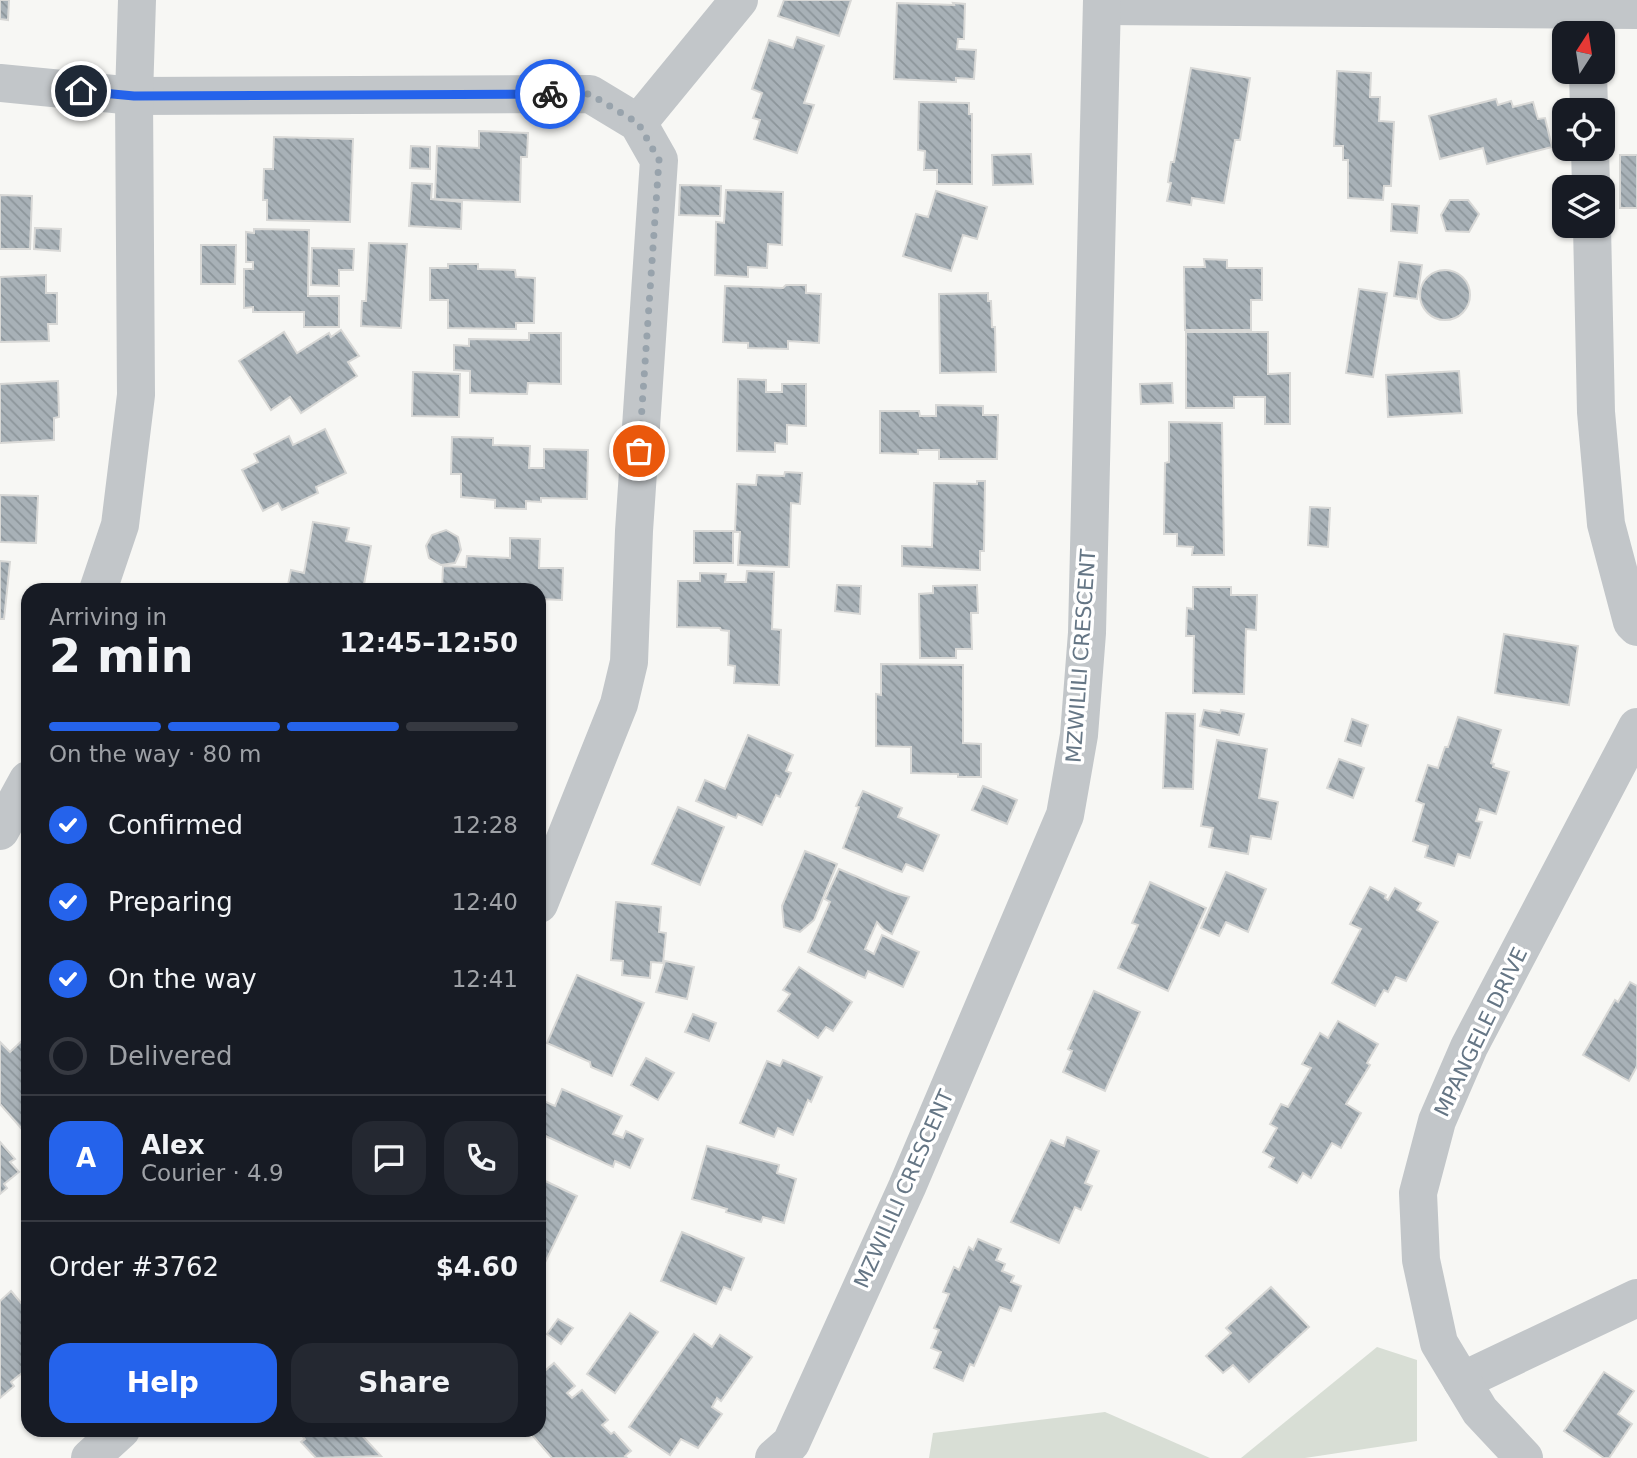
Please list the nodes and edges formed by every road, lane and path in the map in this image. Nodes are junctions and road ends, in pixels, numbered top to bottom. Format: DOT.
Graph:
graph roads {
  1 [pos="137,0"];
  2 [pos="739,0"];
  3 [pos="1102,3"];
  4 [pos="1637,10"];
  5 [pos="1561,21"];
  6 [pos="1591,21"];
  7 [pos="0,83"];
  8 [pos="134,96"];
  9 [pos="638,123"];
  10 [pos="1592,238"];
  11 [pos="100,583"];
  12 [pos="1637,627"];
  13 [pos="1637,727"];
  14 [pos="21,793"];
  15 [pos="0,831"];
  16 [pos="546,886"];
  17 [pos="1637,1298"];
  18 [pos="1462,1381"];
  19 [pos="113,1437"];
  20 [pos="790,1453"];
  21 [pos="90,1458"];
  22 [pos="1524,1458"];
  1 -- 8 [label="street"];
  2 -- 9 [label="street"];
  3 -- 5 [label="street"];
  3 -- 20 [label="street, MZWILILI CRESCENT"];
  4 -- 6 [label="street"];
  7 -- 8 [label="street"];
  8 -- 9 [label="street"];
  8 -- 11 [label="street"];
  9 -- 16 [label="street"];
  10 -- 12 [label="street"];
  13 -- 18 [label="street, MPANGELE DRIVE"];
  14 -- 15 [label="street"];
  17 -- 18 [label="street"];
  18 -- 22 [label="street, MPANGELE DRIVE"];
  19 -- 21 [label="street"];
}
